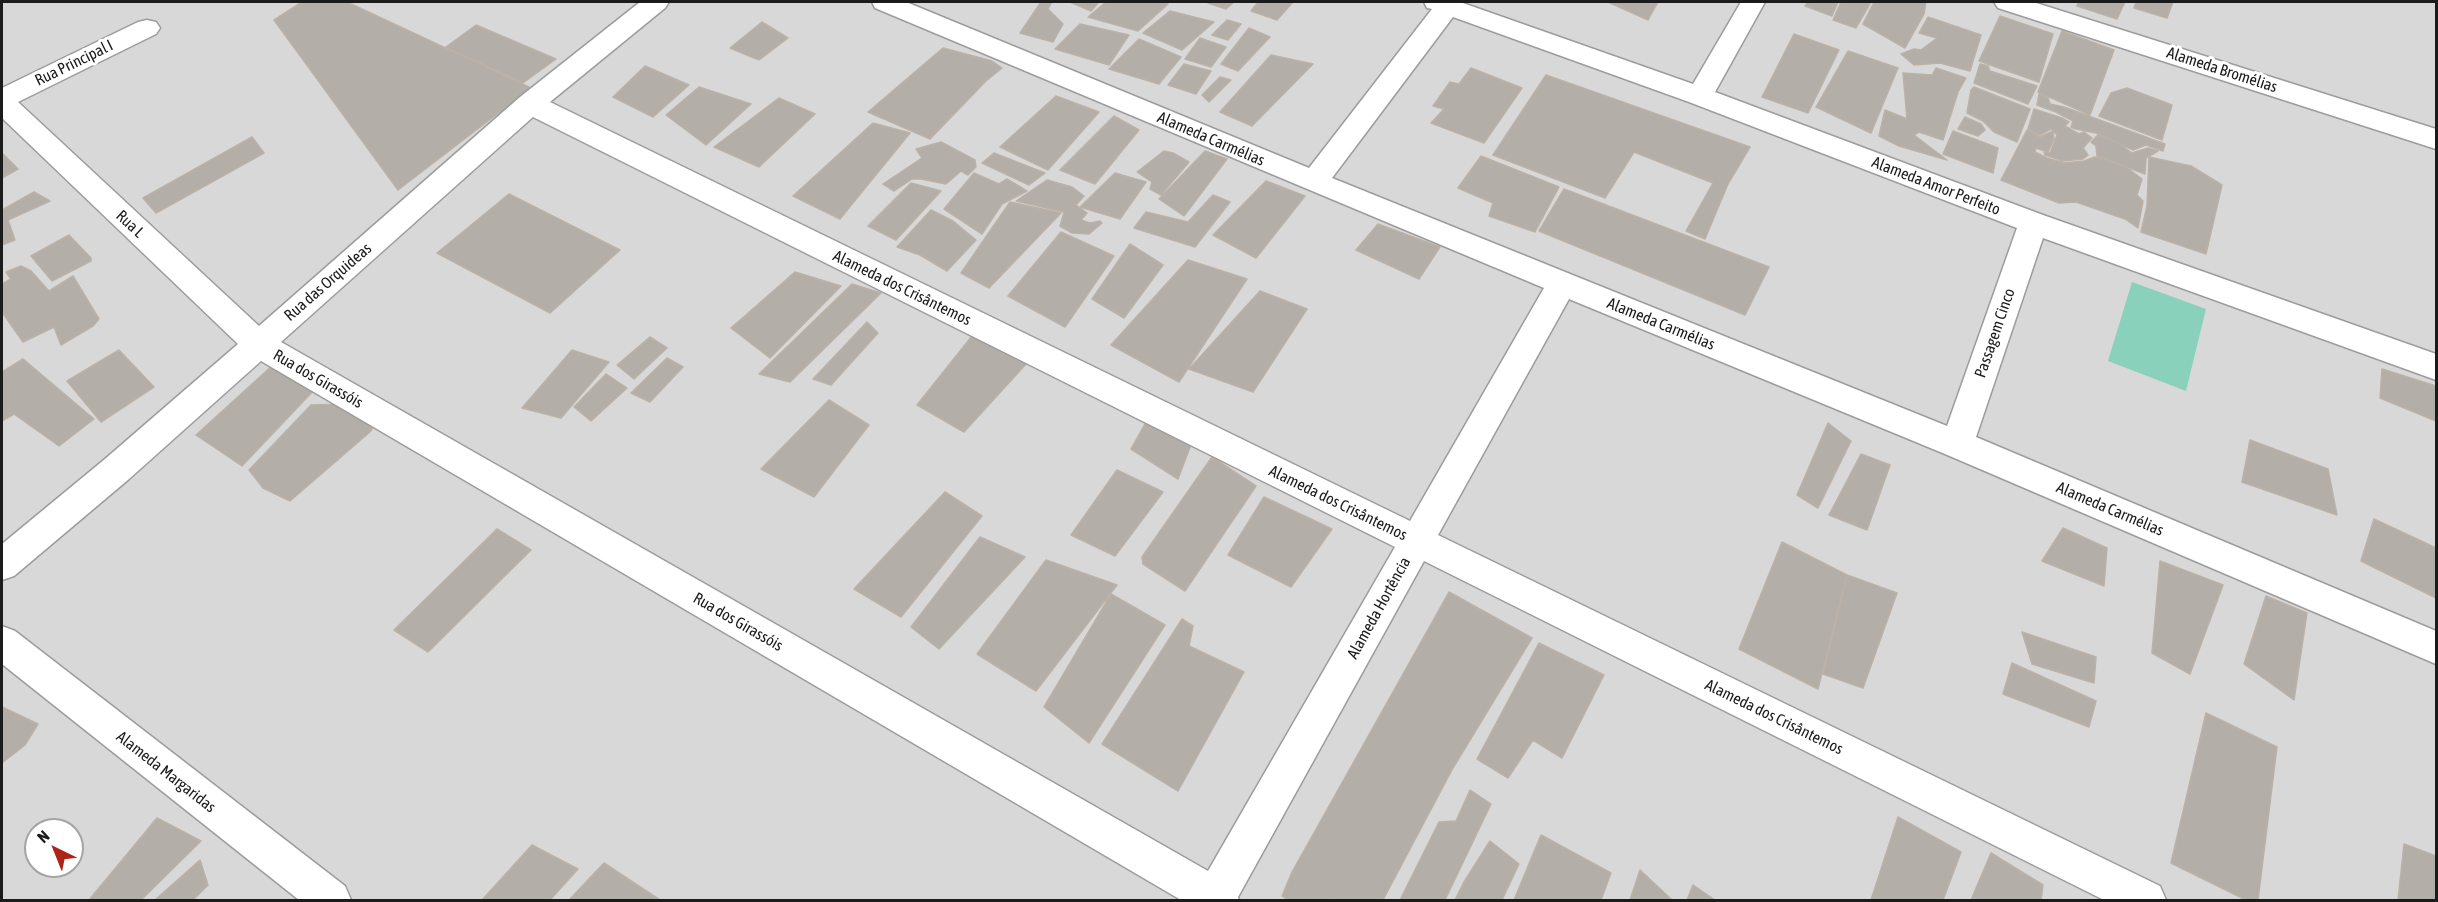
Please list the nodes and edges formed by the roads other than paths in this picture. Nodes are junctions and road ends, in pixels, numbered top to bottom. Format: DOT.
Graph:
graph roads {
  1 [pos="656,2"];
  2 [pos="884,2"];
  3 [pos="1753,2"];
  4 [pos="2007,2"];
  5 [pos="1442,4"];
  6 [pos="147,28"];
  7 [pos="1700,96"];
  8 [pos="2,101"];
  9 [pos="530,104"];
  10 [pos="2436,140"];
  11 [pos="1314,182"];
  12 [pos="2033,223"];
  13 [pos="1562,284"];
  14 [pos="258,344"];
  15 [pos="2436,367"];
  16 [pos="1958,444"];
  17 [pos="1417,542"];
  18 [pos="2,562"];
  19 [pos="2,643"];
  20 [pos="2436,648"];
  21 [pos="331,900"];
  22 [pos="1216,900"];
  23 [pos="2146,900"];
  1 -- 9 [label="street, Rua das Orquideas"];
  2 -- 11 [label="street, Alameda Carmélias"];
  3 -- 7 [label="street"];
  4 -- 10 [label="street, Alameda Bromélias"];
  5 -- 7 [label="street, Alameda Amor Perfeito"];
  5 -- 11 [label="street"];
  6 -- 8 [label="street, Rua Principal I"];
  7 -- 12 [label="street, Alameda Amor Perfeito"];
  8 -- 14 [label="street, Rua L"];
  9 -- 14 [label="street, Rua das Orquideas"];
  9 -- 17 [label="street, Alameda dos Crisântemos"];
  11 -- 13 [label="street, Alameda Carmélias"];
  12 -- 15 [label="street, Alameda Amor Perfeito"];
  12 -- 16 [label="street, Passagem Cinco"];
  13 -- 16 [label="street, Alameda Carmélias"];
  13 -- 17 [label="street, Alameda Hortência"];
  14 -- 18 [label="street, Rua das Orquideas"];
  14 -- 22 [label="street, Rua dos Girassóis"];
  16 -- 20 [label="street, Alameda Carmélias"];
  17 -- 22 [label="street, Alameda Hortência"];
  17 -- 23 [label="street, Alameda dos Crisântemos"];
  19 -- 21 [label="street, Alameda Margaridas"];
}
